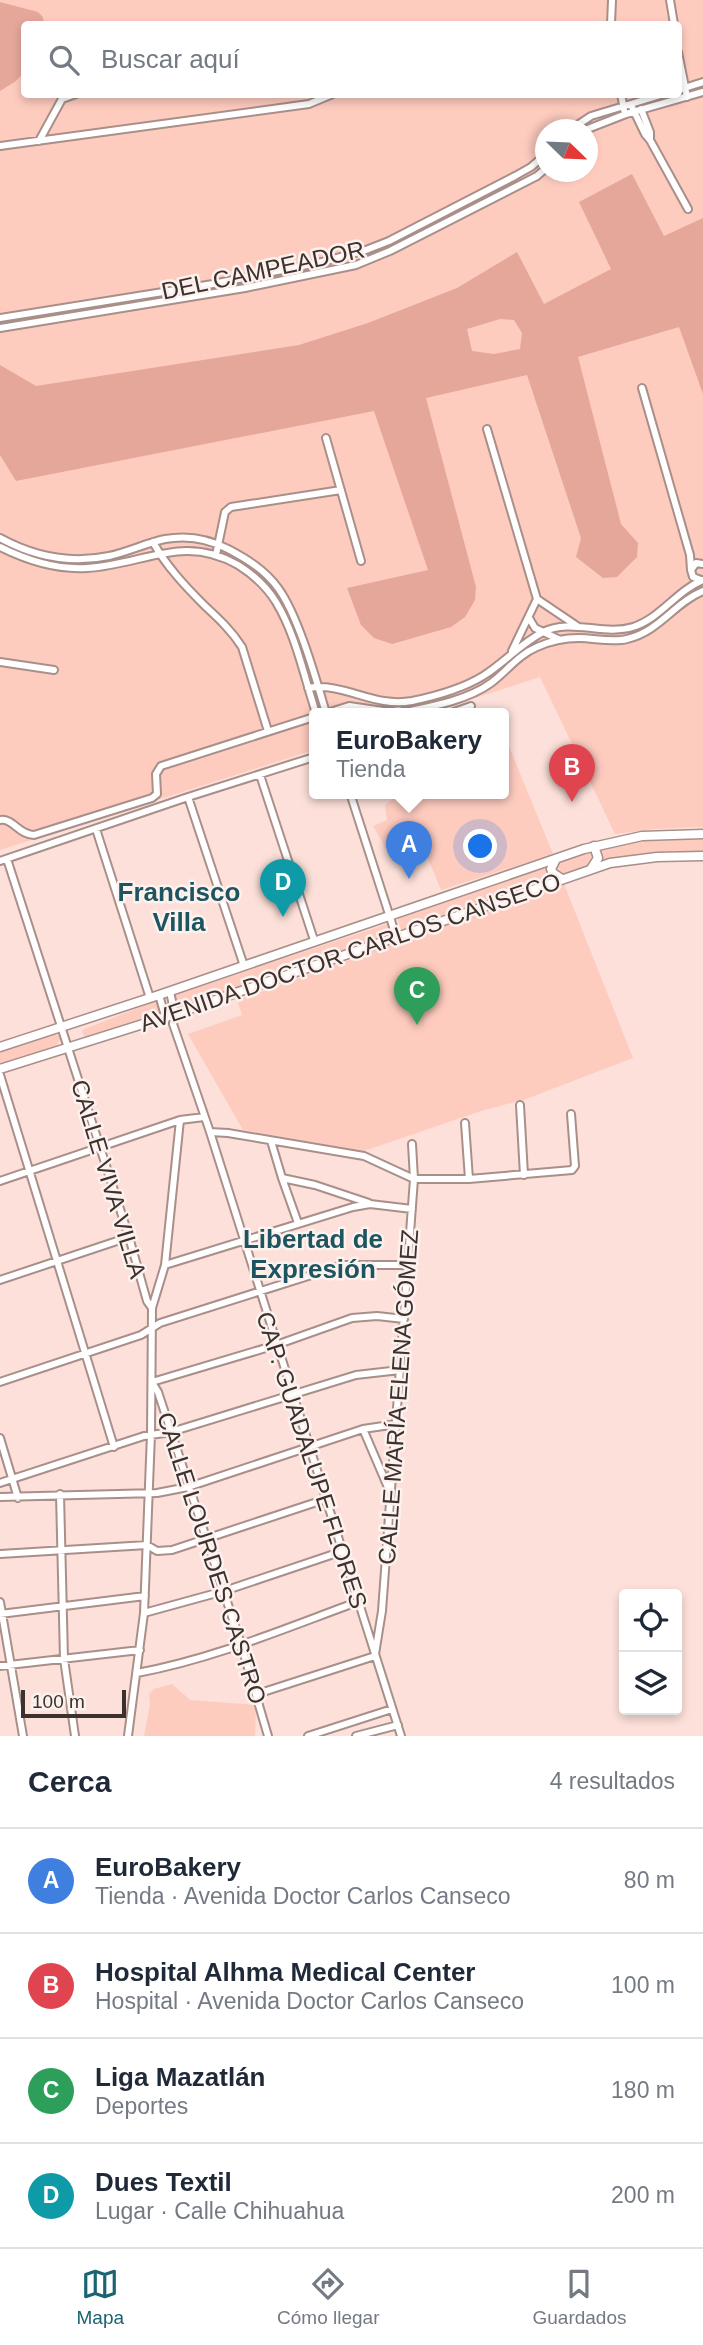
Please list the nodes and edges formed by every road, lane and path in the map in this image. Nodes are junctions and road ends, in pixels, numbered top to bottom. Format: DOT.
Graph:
graph roads {
  1 [pos="612,0"];
  2 [pos="670,0"];
  3 [pos="611,21"];
  4 [pos="674,21"];
  5 [pos="703,82"];
  6 [pos="682,89"];
  7 [pos="703,92"];
  8 [pos="687,97"];
  9 [pos="65,98"];
  10 [pos="323,98"];
  11 [pos="622,98"];
  12 [pos="655,98"];
  13 [pos="682,98"];
  14 [pos="682,98"];
  15 [pos="623,107"];
  16 [pos="636,107"];
  17 [pos="626,114"];
  18 [pos="586,119"];
  19 [pos="598,125"];
  20 [pos="39,141"];
  21 [pos="0,146"];
  22 [pos="535,163"];
  23 [pos="535,177"];
  24 [pos="688,209"];
  25 [pos="213,284"];
  26 [pos="214,293"];
  27 [pos="109,300"];
  28 [pos="110,310"];
  29 [pos="3,317"];
  30 [pos="3,327"];
  31 [pos="642,388"];
  32 [pos="487,429"];
  33 [pos="326,438"];
  34 [pos="341,490"];
  35 [pos="0,538"];
  36 [pos="153,542"];
  37 [pos="219,545"];
  38 [pos="0,547"];
  39 [pos="159,553"];
  40 [pos="27,555"];
  41 [pos="216,555"];
  42 [pos="690,555"];
  43 [pos="361,561"];
  44 [pos="702,563"];
  45 [pos="690,571"];
  46 [pos="702,579"];
  47 [pos="681,592"];
  48 [pos="701,592"];
  49 [pos="537,599"];
  50 [pos="556,612"];
  51 [pos="529,616"];
  52 [pos="579,627"];
  53 [pos="554,628"];
  54 [pos="546,634"];
  55 [pos="560,640"];
  56 [pos="539,646"];
  57 [pos="511,653"];
  58 [pos="0,662"];
  59 [pos="54,670"];
  60 [pos="318,686"];
  61 [pos="308,688"];
  62 [pos="356,695"];
  63 [pos="356,706"];
  64 [pos="471,706"];
  65 [pos="313,708"];
  66 [pos="325,708"];
  67 [pos="347,708"];
  68 [pos="365,708"];
  69 [pos="425,708"];
  70 [pos="465,708"];
  71 [pos="309,717"];
  72 [pos="268,731"];
  73 [pos="309,759"];
  74 [pos="260,775"];
  75 [pos="188,797"];
  76 [pos="352,799"];
  77 [pos="0,820"];
  78 [pos="96,829"];
  79 [pos="703,834"];
  80 [pos="594,846"];
  81 [pos="703,856"];
  82 [pos="556,859"];
  83 [pos="4,860"];
  84 [pos="591,869"];
  85 [pos="562,879"];
  86 [pos="390,915"];
  87 [pos="396,936"];
  88 [pos="314,940"];
  89 [pos="244,966"];
  90 [pos="170,992"];
  91 [pos="155,997"];
  92 [pos="175,1014"];
  93 [pos="164,1017"];
  94 [pos="173,1024"];
  95 [pos="61,1028"];
  96 [pos="0,1047"];
  97 [pos="68,1048"];
  98 [pos="0,1069"];
  99 [pos="0,1075"];
  100 [pos="520,1105"];
  101 [pos="571,1114"];
  102 [pos="204,1117"];
  103 [pos="180,1120"];
  104 [pos="465,1123"];
  105 [pos="210,1132"];
  106 [pos="271,1141"];
  107 [pos="412,1144"];
  108 [pos="100,1147"];
  109 [pos="29,1171"];
  110 [pos="524,1175"];
  111 [pos="282,1178"];
  112 [pos="414,1179"];
  113 [pos="469,1179"];
  114 [pos="0,1181"];
  115 [pos="370,1204"];
  116 [pos="412,1209"];
  117 [pos="298,1223"];
  118 [pos="129,1237"];
  119 [pos="243,1242"];
  120 [pos="57,1261"];
  121 [pos="165,1265"];
  122 [pos="408,1265"];
  123 [pos="0,1280"];
  124 [pos="259,1292"];
  125 [pos="152,1308"];
  126 [pos="404,1319"];
  127 [pos="152,1328"];
  128 [pos="276,1345"];
  129 [pos="85,1354"];
  130 [pos="400,1370"];
  131 [pos="0,1382"];
  132 [pos="152,1382"];
  133 [pos="292,1395"];
  134 [pos="397,1424"];
  135 [pos="363,1430"];
  136 [pos="171,1433"];
  137 [pos="151,1434"];
  138 [pos="0,1438"];
  139 [pos="114,1447"];
  140 [pos="310,1447"];
  141 [pos="12,1479"];
  142 [pos="0,1483"];
  143 [pos="188,1487"];
  144 [pos="148,1493"];
  145 [pos="60,1494"];
  146 [pos="391,1496"];
  147 [pos="0,1497"];
  148 [pos="18,1498"];
  149 [pos="326,1499"];
  150 [pos="206,1540"];
  151 [pos="147,1545"];
  152 [pos="62,1550"];
  153 [pos="343,1551"];
  154 [pos="0,1554"];
  155 [pos="223,1591"];
  156 [pos="145,1596"];
  157 [pos="0,1602"];
  158 [pos="357,1602"];
  159 [pos="62,1606"];
  160 [pos="144,1613"];
  161 [pos="1,1614"];
  162 [pos="241,1644"];
  163 [pos="140,1650"];
  164 [pos="375,1656"];
  165 [pos="64,1659"];
  166 [pos="12,1665"];
  167 [pos="0,1666"];
  168 [pos="137,1673"];
  169 [pos="257,1694"];
  170 [pos="392,1709"];
  171 [pos="398,1725"];
  172 [pos="23,1736"];
  173 [pos="75,1736"];
  174 [pos="128,1736"];
  175 [pos="268,1736"];
  176 [pos="308,1736"];
  177 [pos="356,1736"];
  178 [pos="401,1736"];
  1 -- 3 [label="street"];
  2 -- 4 [label="street"];
  5 -- 6 [label="street"];
  6 -- 8 [label="street"];
  7 -- 8 [label="street"];
  8 -- 14 [label="street"];
  9 -- 20 [label="street"];
  10 -- 20 [label="street"];
  11 -- 15 [label="street"];
  12 -- 16 [label="street"];
  13 -- 16 [label="street"];
  15 -- 16 [label="street"];
  15 -- 17 [label="street"];
  15 -- 18 [label="street"];
  16 -- 17 [label="street"];
  16 -- 24 [label="street"];
  17 -- 19 [label="street"];
  20 -- 21 [label="street"];
  22 -- 25 [label="street, DEL CAMPEADOR"];
  23 -- 26 [label="street, DEL CAMPEADOR"];
  25 -- 26 [label="street"];
  25 -- 27 [label="street, DEL CAMPEADOR"];
  26 -- 28 [label="street, DEL CAMPEADOR"];
  27 -- 28 [label="street"];
  27 -- 29 [label="street, DEL CAMPEADOR"];
  28 -- 30 [label="street, DEL CAMPEADOR"];
  29 -- 30 [label="street"];
  31 -- 42 [label="street"];
  32 -- 49 [label="street"];
  33 -- 34 [label="street"];
  34 -- 37 [label="street"];
  34 -- 43 [label="street"];
  35 -- 40 [label="street"];
  36 -- 37 [label="street"];
  36 -- 39 [label="street"];
  36 -- 40 [label="street"];
  37 -- 41 [label="street"];
  37 -- 60 [label="street"];
  38 -- 40 [label="street"];
  39 -- 40 [label="street"];
  39 -- 41 [label="street"];
  39 -- 72 [label="street"];
  41 -- 61 [label="street"];
  42 -- 44 [label="street"];
  42 -- 45 [label="street"];
  44 -- 45 [label="street"];
  45 -- 46 [label="street"];
  45 -- 47 [label="street"];
  46 -- 47 [label="street"];
  46 -- 48 [label="street"];
  47 -- 52 [label="street"];
  48 -- 55 [label="street"];
  49 -- 50 [label="street"];
  49 -- 51 [label="street"];
  50 -- 52 [label="street"];
  50 -- 53 [label="street"];
  51 -- 54 [label="street"];
  51 -- 57 [label="street"];
  52 -- 53 [label="street"];
  53 -- 54 [label="street"];
  54 -- 55 [label="street"];
  54 -- 56 [label="street"];
  54 -- 57 [label="street"];
  55 -- 56 [label="street"];
  56 -- 69 [label="street"];
  57 -- 62 [label="street"];
  58 -- 59 [label="street"];
  60 -- 61 [label="street"];
  60 -- 62 [label="street"];
  60 -- 66 [label="street"];
  61 -- 65 [label="street"];
  62 -- 63 [label="street"];
  63 -- 67 [label="street"];
  63 -- 68 [label="street"];
  64 -- 70 [label="street"];
  71 -- 72 [label="street"];
  72 -- 77 [label="street"];
  73 -- 74 [label="street"];
  74 -- 75 [label="street"];
  74 -- 88 [label="street"];
  75 -- 78 [label="street"];
  75 -- 89 [label="street"];
  76 -- 86 [label="street"];
  78 -- 83 [label="street"];
  78 -- 91 [label="street"];
  79 -- 80 [label="main road, AVENIDA DOCTOR CARLOS CANSECO"];
  80 -- 82 [label="main road, AVENIDA DOCTOR CARLOS CANSECO"];
  80 -- 84 [label="main road"];
  81 -- 84 [label="main road, AVENIDA DOCTOR CARLOS CANSECO"];
  82 -- 85 [label="main road"];
  82 -- 86 [label="main road, AVENIDA DOCTOR CARLOS CANSECO"];
  83 -- 95 [label="street"];
  84 -- 85 [label="main road, AVENIDA DOCTOR CARLOS CANSECO"];
  85 -- 87 [label="main road, AVENIDA DOCTOR CARLOS CANSECO"];
  86 -- 87 [label="street"];
  86 -- 88 [label="main road, AVENIDA DOCTOR CARLOS CANSECO"];
  87 -- 92 [label="main road, AVENIDA DOCTOR CARLOS CANSECO"];
  88 -- 89 [label="main road, AVENIDA DOCTOR CARLOS CANSECO"];
  89 -- 90 [label="main road, AVENIDA DOCTOR CARLOS CANSECO"];
  90 -- 91 [label="main road, AVENIDA DOCTOR CARLOS CANSECO"];
  90 -- 92 [label="street"];
  91 -- 93 [label="street"];
  91 -- 95 [label="main road, AVENIDA DOCTOR CARLOS CANSECO"];
  92 -- 93 [label="main road, AVENIDA DOCTOR CARLOS CANSECO"];
  92 -- 94 [label="street, CAP. GUADALUPE FLORES"];
  93 -- 94 [label="street"];
  93 -- 97 [label="main road, AVENIDA DOCTOR CARLOS CANSECO"];
  94 -- 102 [label="street, CAP. GUADALUPE FLORES"];
  95 -- 96 [label="main road, AVENIDA DOCTOR CARLOS CANSECO"];
  95 -- 97 [label="street, CALLE VIVA VILLA"];
  97 -- 98 [label="main road, AVENIDA DOCTOR CARLOS CANSECO"];
  97 -- 108 [label="street, CALLE VIVA VILLA"];
  99 -- 109 [label="street"];
  100 -- 110 [label="street"];
  101 -- 110 [label="street"];
  102 -- 103 [label="street"];
  102 -- 105 [label="street, CAP. GUADALUPE FLORES"];
  103 -- 108 [label="street"];
  103 -- 121 [label="street"];
  104 -- 113 [label="street"];
  105 -- 106 [label="street"];
  105 -- 119 [label="street, CAP. GUADALUPE FLORES"];
  106 -- 111 [label="street"];
  106 -- 112 [label="street"];
  107 -- 112 [label="street, CALLE MARÍA ELENA GÓMEZ"];
  108 -- 109 [label="street"];
  108 -- 118 [label="street, CALLE VIVA VILLA"];
  109 -- 114 [label="street"];
  109 -- 120 [label="street"];
  110 -- 113 [label="street"];
  111 -- 115 [label="street"];
  111 -- 117 [label="street"];
  112 -- 113 [label="street"];
  112 -- 116 [label="street, CALLE MARÍA ELENA GÓMEZ"];
  115 -- 116 [label="street"];
  115 -- 117 [label="street"];
  116 -- 122 [label="street, CALLE MARÍA ELENA GÓMEZ"];
  117 -- 119 [label="street"];
  118 -- 120 [label="street"];
  118 -- 125 [label="street, CALLE VIVA VILLA"];
  119 -- 121 [label="street"];
  119 -- 124 [label="street, CAP. GUADALUPE FLORES"];
  120 -- 123 [label="street"];
  120 -- 129 [label="street"];
  121 -- 125 [label="street"];
  122 -- 124 [label="street"];
  122 -- 126 [label="street, CALLE MARÍA ELENA GÓMEZ"];
  124 -- 127 [label="street"];
  124 -- 128 [label="street, CAP. GUADALUPE FLORES"];
  125 -- 127 [label="street"];
  126 -- 128 [label="street"];
  126 -- 130 [label="street, CALLE MARÍA ELENA GÓMEZ"];
  127 -- 129 [label="street"];
  127 -- 132 [label="street"];
  128 -- 132 [label="street"];
  128 -- 133 [label="street, CAP. GUADALUPE FLORES"];
  129 -- 131 [label="street"];
  129 -- 139 [label="street"];
  130 -- 133 [label="street"];
  130 -- 134 [label="street, CALLE MARÍA ELENA GÓMEZ"];
  132 -- 136 [label="street, CALLE LOURDES CASTRO"];
  132 -- 137 [label="street"];
  133 -- 136 [label="street"];
  133 -- 140 [label="street, CAP. GUADALUPE FLORES"];
  134 -- 135 [label="street"];
  134 -- 146 [label="street, CALLE MARÍA ELENA GÓMEZ"];
  135 -- 140 [label="street"];
  135 -- 146 [label="street"];
  136 -- 137 [label="street"];
  136 -- 143 [label="street, CALLE LOURDES CASTRO"];
  137 -- 139 [label="street"];
  137 -- 144 [label="street"];
  138 -- 141 [label="street"];
  139 -- 141 [label="street"];
  140 -- 143 [label="street"];
  140 -- 149 [label="street, CAP. GUADALUPE FLORES"];
  141 -- 142 [label="street"];
  141 -- 148 [label="street"];
  143 -- 144 [label="street"];
  143 -- 150 [label="street, CALLE LOURDES CASTRO"];
  144 -- 145 [label="street"];
  144 -- 151 [label="street"];
  145 -- 148 [label="street"];
  145 -- 152 [label="street"];
  146 -- 164 [label="street, CALLE MARÍA ELENA GÓMEZ"];
  147 -- 148 [label="street"];
  149 -- 150 [label="street"];
  149 -- 153 [label="street, CAP. GUADALUPE FLORES"];
  150 -- 151 [label="street"];
  150 -- 155 [label="street, CALLE LOURDES CASTRO"];
  151 -- 152 [label="street"];
  151 -- 156 [label="street"];
  152 -- 154 [label="street"];
  152 -- 159 [label="street"];
  153 -- 155 [label="street"];
  153 -- 158 [label="street, CAP. GUADALUPE FLORES"];
  155 -- 160 [label="street"];
  155 -- 162 [label="street, CALLE LOURDES CASTRO"];
  156 -- 159 [label="street"];
  156 -- 160 [label="street"];
  157 -- 161 [label="street"];
  158 -- 162 [label="street"];
  158 -- 164 [label="street, CAP. GUADALUPE FLORES"];
  159 -- 161 [label="street"];
  159 -- 165 [label="street"];
  160 -- 163 [label="street"];
  161 -- 166 [label="street"];
  162 -- 168 [label="street"];
  162 -- 169 [label="street, CALLE LOURDES CASTRO"];
  163 -- 165 [label="street"];
  163 -- 168 [label="street"];
  164 -- 169 [label="street"];
  164 -- 170 [label="street, CAP. GUADALUPE FLORES"];
  165 -- 166 [label="street"];
  165 -- 173 [label="street"];
  166 -- 167 [label="street"];
  166 -- 172 [label="street"];
  168 -- 174 [label="street"];
  169 -- 175 [label="street, CALLE LOURDES CASTRO"];
  170 -- 171 [label="street, CAP. GUADALUPE FLORES"];
  170 -- 176 [label="street"];
  171 -- 177 [label="street"];
  171 -- 178 [label="street, CAP. GUADALUPE FLORES"];
}
